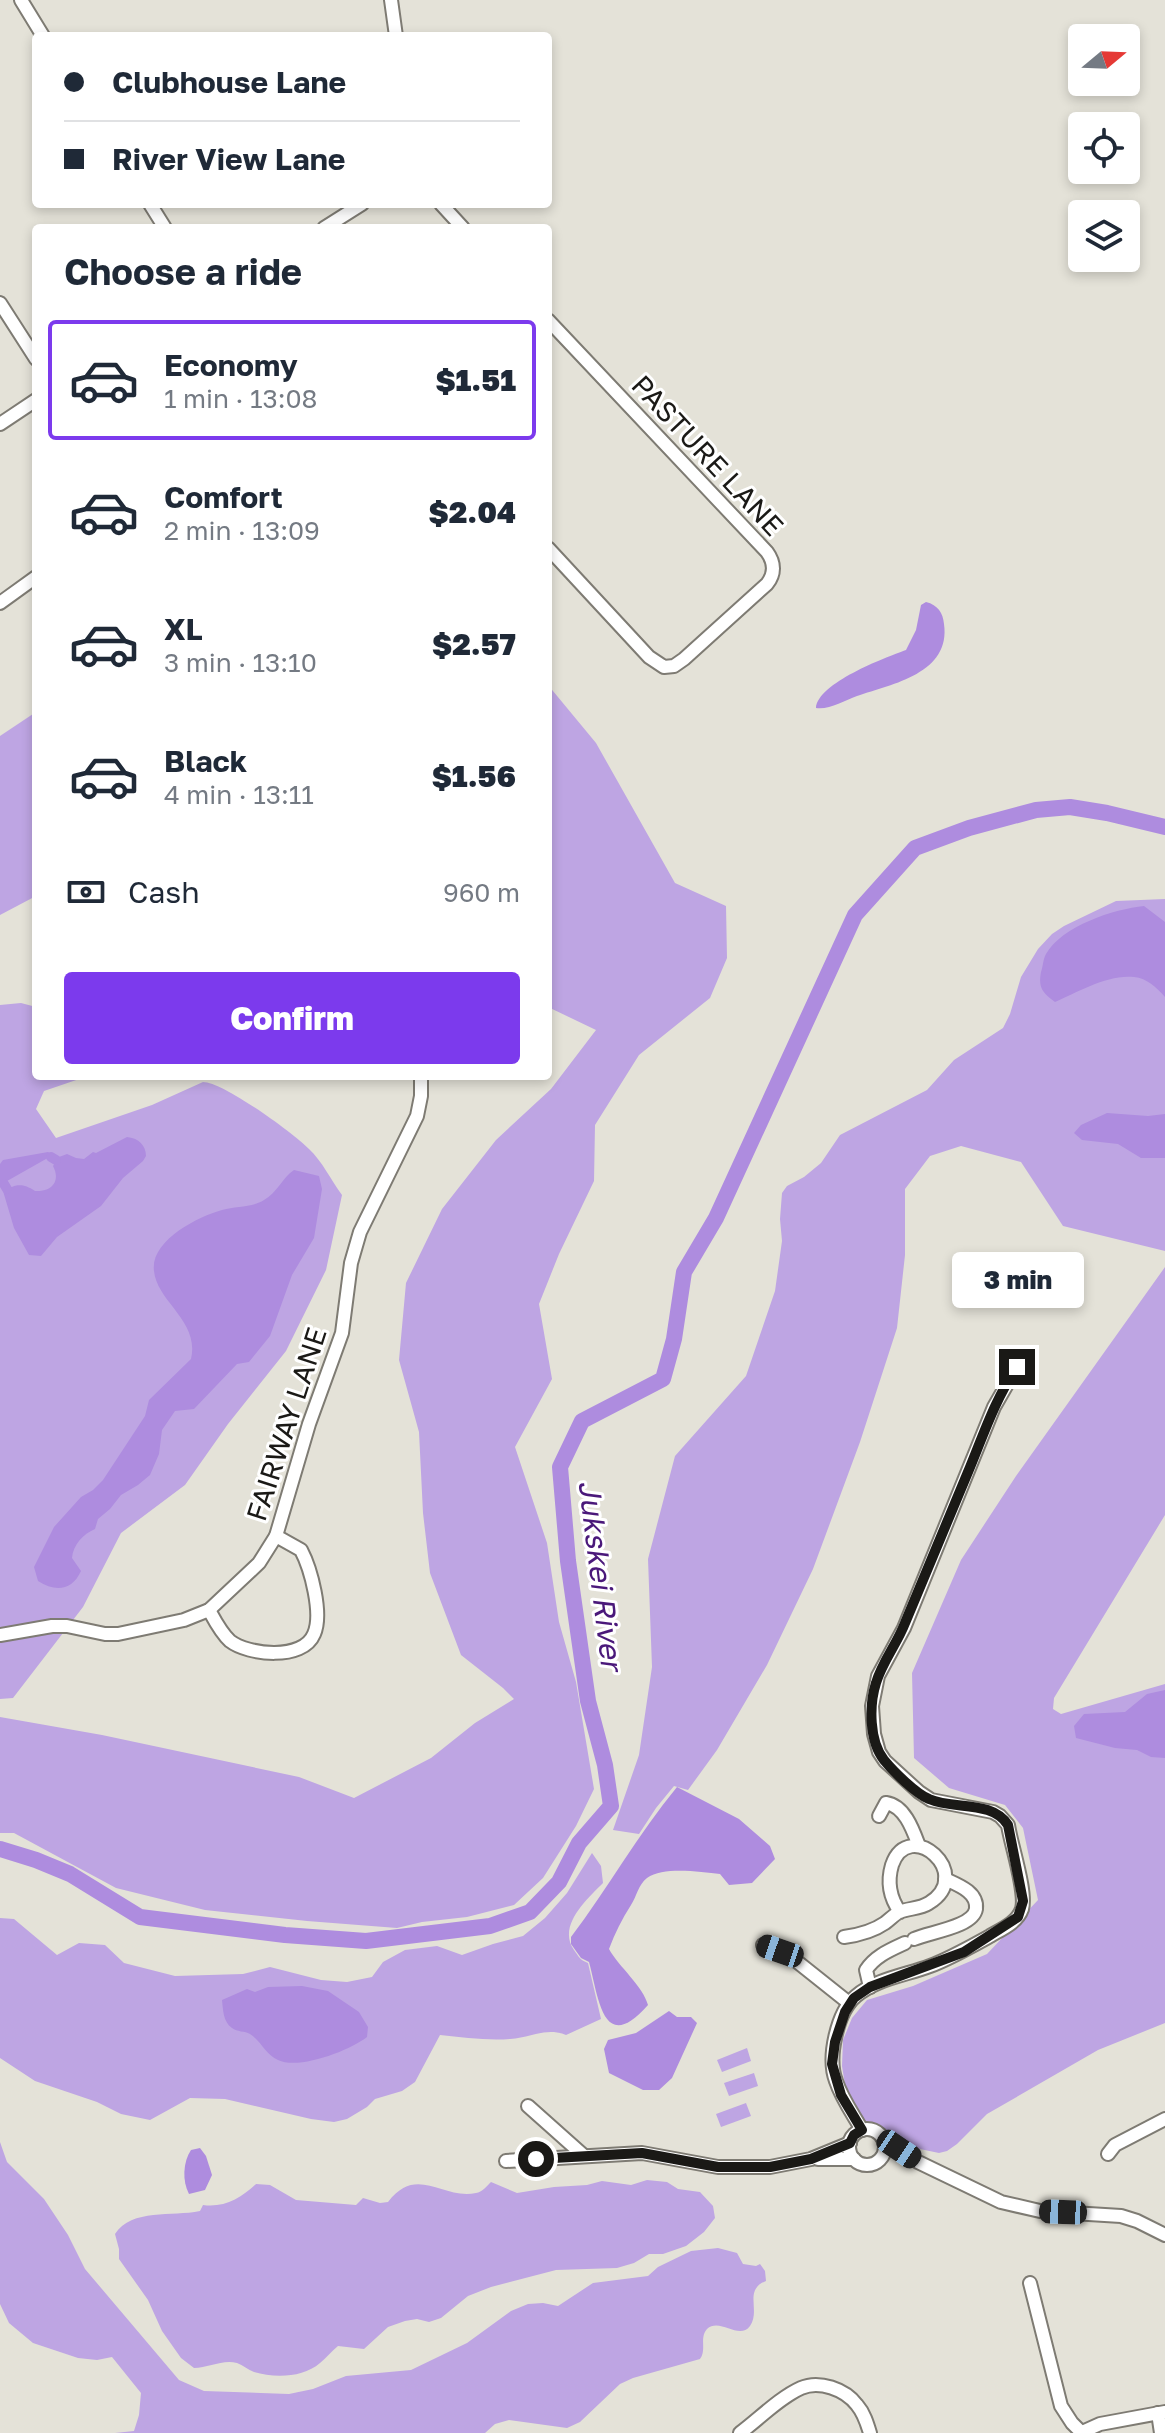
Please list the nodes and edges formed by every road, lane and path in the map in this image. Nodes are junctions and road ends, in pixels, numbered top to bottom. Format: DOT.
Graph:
graph roads {
  1 [pos="21,0"];
  2 [pos="391,0"];
  3 [pos="41,32"];
  4 [pos="395,32"];
  5 [pos="356,208"];
  6 [pos="445,208"];
  7 [pos="330,224"];
  8 [pos="459,224"];
  9 [pos="0,303"];
  10 [pos="552,324"];
  11 [pos="32,353"];
  12 [pos="32,403"];
  13 [pos="0,424"];
  14 [pos="552,552"];
  15 [pos="32,580"];
  16 [pos="0,603"];
  17 [pos="421,1080"];
  18 [pos="1017,1367"];
  19 [pos="276,1536"];
  20 [pos="209,1610"];
  21 [pos="0,1635"];
  22 [pos="879,1816"];
  23 [pos="919,1846"];
  24 [pos="945,1879"];
  25 [pos="900,1912"];
  26 [pos="844,1937"];
  27 [pos="763,1945"];
  28 [pos="870,1987"];
  29 [pos="849,2003"];
  30 [pos="528,2106"];
  31 [pos="1165,2119"];
  32 [pos="862,2130"];
  33 [pos="883,2139"];
  34 [pos="850,2143"];
  35 [pos="1108,2154"];
  36 [pos="583,2155"];
  37 [pos="811,2159"];
  38 [pos="854,2159"];
  39 [pos="915,2159"];
  40 [pos="506,2161"];
  41 [pos="879,2161"];
  42 [pos="1165,2235"];
  43 [pos="1030,2283"];
  44 [pos="1162,2413"];
  45 [pos="1080,2432"];
  46 [pos="740,2433"];
  47 [pos="870,2433"];
  48 [pos="1161,2433"];
  1 -- 3 [label="street"];
  2 -- 4 [label="street"];
  5 -- 7 [label="street"];
  6 -- 8 [label="street"];
  9 -- 11 [label="street"];
  10 -- 14 [label="street, PASTURE LANE"];
  12 -- 13 [label="street"];
  15 -- 16 [label="street"];
  17 -- 19 [label="street, FAIRWAY LANE"];
  18 -- 28 [label="street"];
  19 -- 20 [label="street, FAIRWAY LANE"];
  19 -- 20 [label="street"];
  20 -- 21 [label="street, FAIRWAY LANE"];
  22 -- 23 [label="street"];
  23 -- 24 [label="street"];
  23 -- 25 [label="street"];
  24 -- 25 [label="street"];
  24 -- 28 [label="street"];
  25 -- 26 [label="street"];
  27 -- 29 [label="street"];
  28 -- 29 [label="street"];
  29 -- 32 [label="street"];
  30 -- 36 [label="street"];
  31 -- 35 [label="street"];
  32 -- 33 [label="street"];
  32 -- 34 [label="street"];
  33 -- 39 [label="street"];
  33 -- 41 [label="street"];
  34 -- 37 [label="street"];
  34 -- 38 [label="street"];
  36 -- 37 [label="street"];
  36 -- 40 [label="street"];
  37 -- 38 [label="street"];
  38 -- 41 [label="street"];
  39 -- 41 [label="street"];
  39 -- 42 [label="street"];
  43 -- 45 [label="street"];
  44 -- 45 [label="street"];
  44 -- 48 [label="street"];
  46 -- 47 [label="street"];
}
